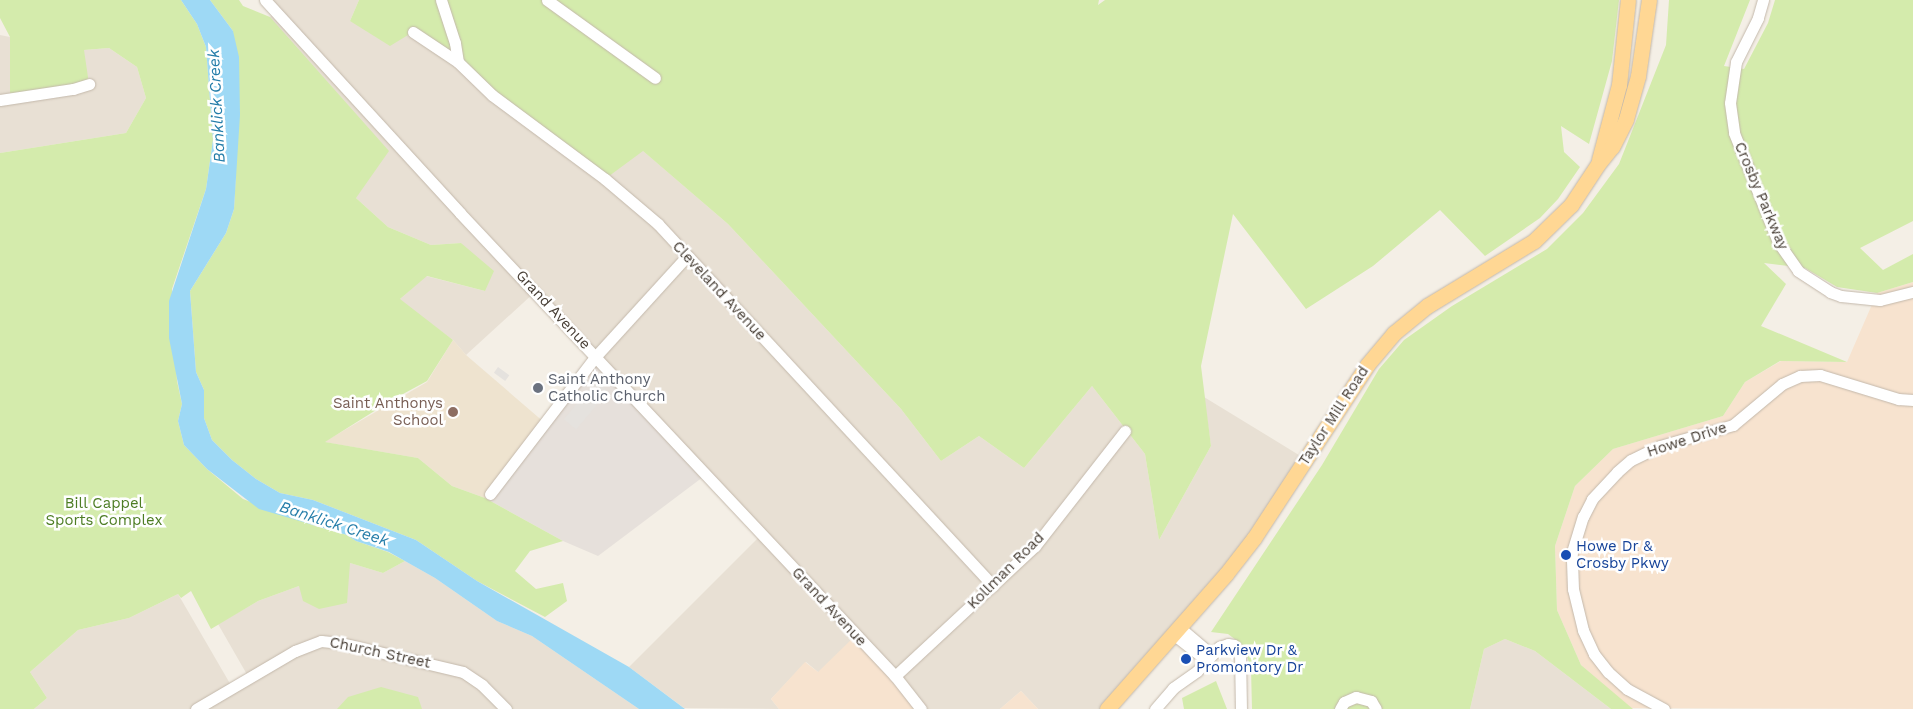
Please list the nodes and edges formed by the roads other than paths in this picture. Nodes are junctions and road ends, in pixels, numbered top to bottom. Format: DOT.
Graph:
graph roads {
  1 [pos="265,0"];
  2 [pos="441,0"];
  3 [pos="547,0"];
  4 [pos="1628,0"];
  5 [pos="1648,0"];
  6 [pos="1764,0"];
  7 [pos="413,32"];
  8 [pos="458,62"];
  9 [pos="655,78"];
  10 [pos="89,84"];
  11 [pos="0,100"];
  12 [pos="1598,164"];
  13 [pos="687,256"];
  14 [pos="1913,292"];
  15 [pos="596,356"];
  16 [pos="1913,400"];
  17 [pos="1125,431"];
  18 [pos="490,494"];
  19 [pos="994,586"];
  20 [pos="1176,630"];
  21 [pos="1209,657"];
  22 [pos="895,676"];
  23 [pos="196,709"];
  24 [pos="506,709"];
  25 [pos="921,709"];
  26 [pos="1107,709"];
  27 [pos="1155,709"];
  28 [pos="1241,709"];
  29 [pos="1340,709"];
  30 [pos="1376,709"];
  31 [pos="1664,709"];
  1 -- 15 [label="street, Grand Avenue"];
  2 -- 8 [label="street"];
  3 -- 9 [label="street"];
  4 -- 12 [label="main road, Taylor Mill Road"];
  5 -- 12 [label="main road, Taylor Mill Road"];
  6 -- 14 [label="street, Crosby Parkway"];
  7 -- 8 [label="street, Cleveland Avenue"];
  8 -- 13 [label="street, Cleveland Avenue"];
  10 -- 11 [label="street"];
  12 -- 20 [label="main road, Taylor Mill Road"];
  13 -- 15 [label="street"];
  13 -- 19 [label="street, Cleveland Avenue"];
  15 -- 18 [label="street"];
  15 -- 22 [label="street, Grand Avenue"];
  16 -- 31 [label="street, Howe Drive"];
  17 -- 19 [label="street, Kollman Road"];
  19 -- 22 [label="street, Kollman Road"];
  20 -- 21 [label="street"];
  20 -- 26 [label="main road, Taylor Mill Road"];
  21 -- 27 [label="street"];
  21 -- 28 [label="street"];
  22 -- 25 [label="street, Grand Avenue"];
  23 -- 24 [label="street, Church Street"];
  29 -- 30 [label="street"];
}
